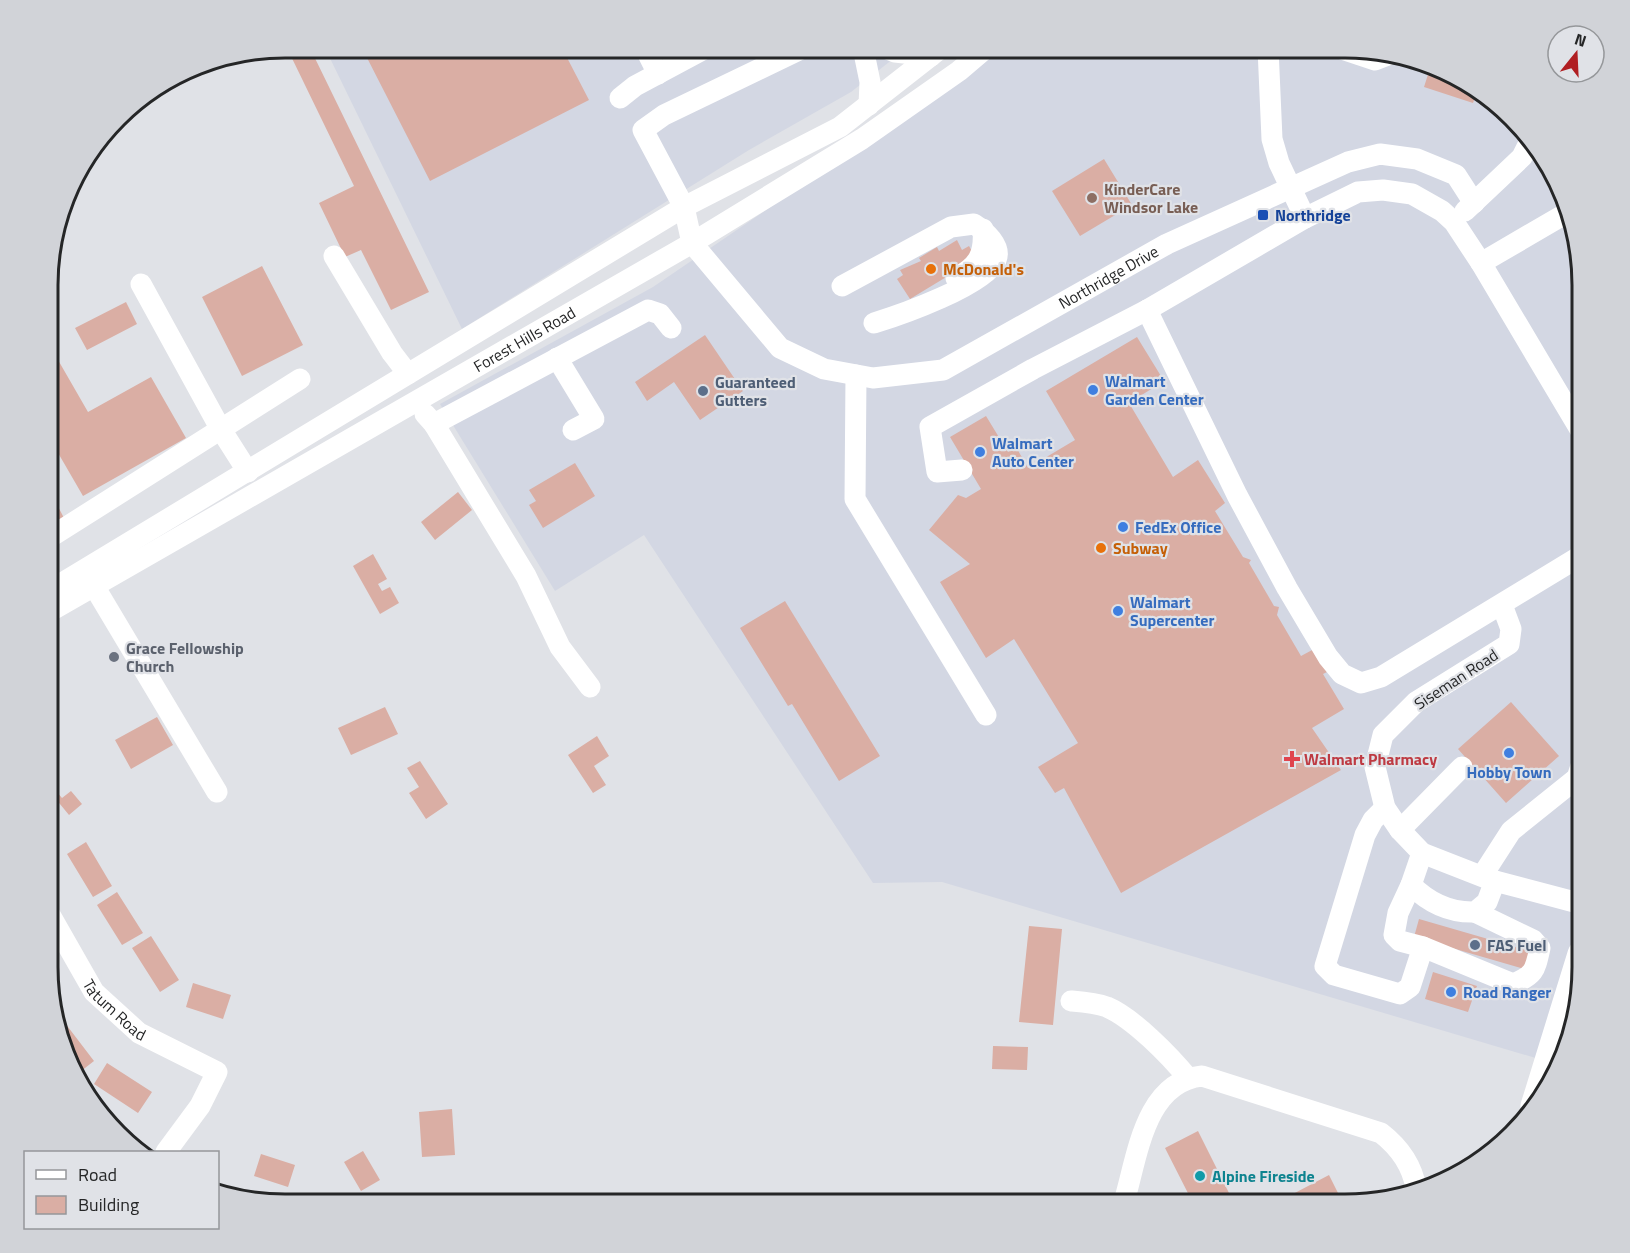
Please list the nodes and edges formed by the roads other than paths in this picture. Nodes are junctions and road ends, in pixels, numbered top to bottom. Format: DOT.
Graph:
graph roads {
  1 [pos="650,58"];
  2 [pos="688,58"];
  3 [pos="781,58"];
  4 [pos="865,58"];
  5 [pos="928,58"];
  6 [pos="974,58"];
  7 [pos="1268,58"];
  8 [pos="658,74"];
  9 [pos="620,98"];
  10 [pos="869,105"];
  11 [pos="1526,149"];
  12 [pos="1292,188"];
  13 [pos="1474,203"];
  14 [pos="684,207"];
  15 [pos="1560,217"];
  16 [pos="1305,218"];
  17 [pos="1454,222"];
  18 [pos="692,243"];
  19 [pos="334,256"];
  20 [pos="1481,263"];
  21 [pos="141,284"];
  22 [pos="842,286"];
  23 [pos="1147,310"];
  24 [pos="874,323"];
  25 [pos="671,328"];
  26 [pos="557,358"];
  27 [pos="408,374"];
  28 [pos="856,375"];
  29 [pos="300,379"];
  30 [pos="415,403"];
  31 [pos="1572,416"];
  32 [pos="434,424"];
  33 [pos="220,428"];
  34 [pos="573,430"];
  35 [pos="962,470"];
  36 [pos="248,472"];
  37 [pos="59,532"];
  38 [pos="1572,561"];
  39 [pos="59,583"];
  40 [pos="94,586"];
  41 [pos="1502,605"];
  42 [pos="59,606"];
  43 [pos="590,687"];
  44 [pos="986,716"];
  45 [pos="1462,767"];
  46 [pos="1572,782"];
  47 [pos="217,792"];
  48 [pos="1386,808"];
  49 [pos="1400,830"];
  50 [pos="1422,853"];
  51 [pos="1488,878"];
  52 [pos="1411,885"];
  53 [pos="1572,901"];
  54 [pos="1476,912"];
  55 [pos="59,931"];
  56 [pos="1423,947"];
  57 [pos="1571,988"];
  58 [pos="1071,1001"];
  59 [pos="1188,1078"];
  60 [pos="1543,1078"];
  61 [pos="168,1151"];
  62 [pos="1414,1183"];
  63 [pos="1126,1194"];
  1 -- 8 [label="street"];
  2 -- 8 [label="street"];
  3 -- 14 [label="street"];
  4 -- 10 [label="street"];
  5 -- 10 [label="street, Forest Hills Road"];
  6 -- 18 [label="street, Forest Hills Road"];
  7 -- 12 [label="street"];
  8 -- 9 [label="street"];
  10 -- 14 [label="street, Forest Hills Road"];
  11 -- 13 [label="street"];
  12 -- 13 [label="street, Northridge Drive"];
  12 -- 16 [label="street"];
  12 -- 28 [label="street, Northridge Drive"];
  13 -- 17 [label="street"];
  14 -- 18 [label="street"];
  14 -- 27 [label="street, Forest Hills Road"];
  15 -- 20 [label="street"];
  16 -- 17 [label="street"];
  16 -- 23 [label="street"];
  17 -- 20 [label="street"];
  18 -- 28 [label="street, Northridge Drive"];
  18 -- 30 [label="street, Forest Hills Road"];
  19 -- 27 [label="street"];
  20 -- 31 [label="street"];
  21 -- 33 [label="street"];
  22 -- 24 [label="street"];
  23 -- 35 [label="street"];
  23 -- 41 [label="street"];
  25 -- 26 [label="street"];
  26 -- 32 [label="street"];
  26 -- 34 [label="street"];
  27 -- 36 [label="street, Forest Hills Road"];
  28 -- 44 [label="street"];
  29 -- 33 [label="street"];
  30 -- 32 [label="street"];
  30 -- 40 [label="street, Forest Hills Road"];
  32 -- 43 [label="street"];
  33 -- 36 [label="street"];
  33 -- 37 [label="street"];
  36 -- 39 [label="street, Forest Hills Road"];
  38 -- 41 [label="street"];
  40 -- 42 [label="street, Forest Hills Road"];
  40 -- 47 [label="street"];
  41 -- 48 [label="street, Siseman Road"];
  45 -- 49 [label="street"];
  46 -- 51 [label="street"];
  48 -- 49 [label="street, Siseman Road"];
  48 -- 56 [label="street"];
  49 -- 50 [label="street, Siseman Road"];
  50 -- 51 [label="street, Siseman Road"];
  50 -- 52 [label="street"];
  51 -- 53 [label="street, Siseman Road"];
  51 -- 54 [label="street"];
  52 -- 54 [label="street"];
  52 -- 56 [label="street"];
  54 -- 56 [label="street"];
  55 -- 61 [label="street, Tatum Road"];
  57 -- 60 [label="main road"];
  58 -- 59 [label="street"];
  59 -- 62 [label="street"];
  59 -- 63 [label="street"];
}
